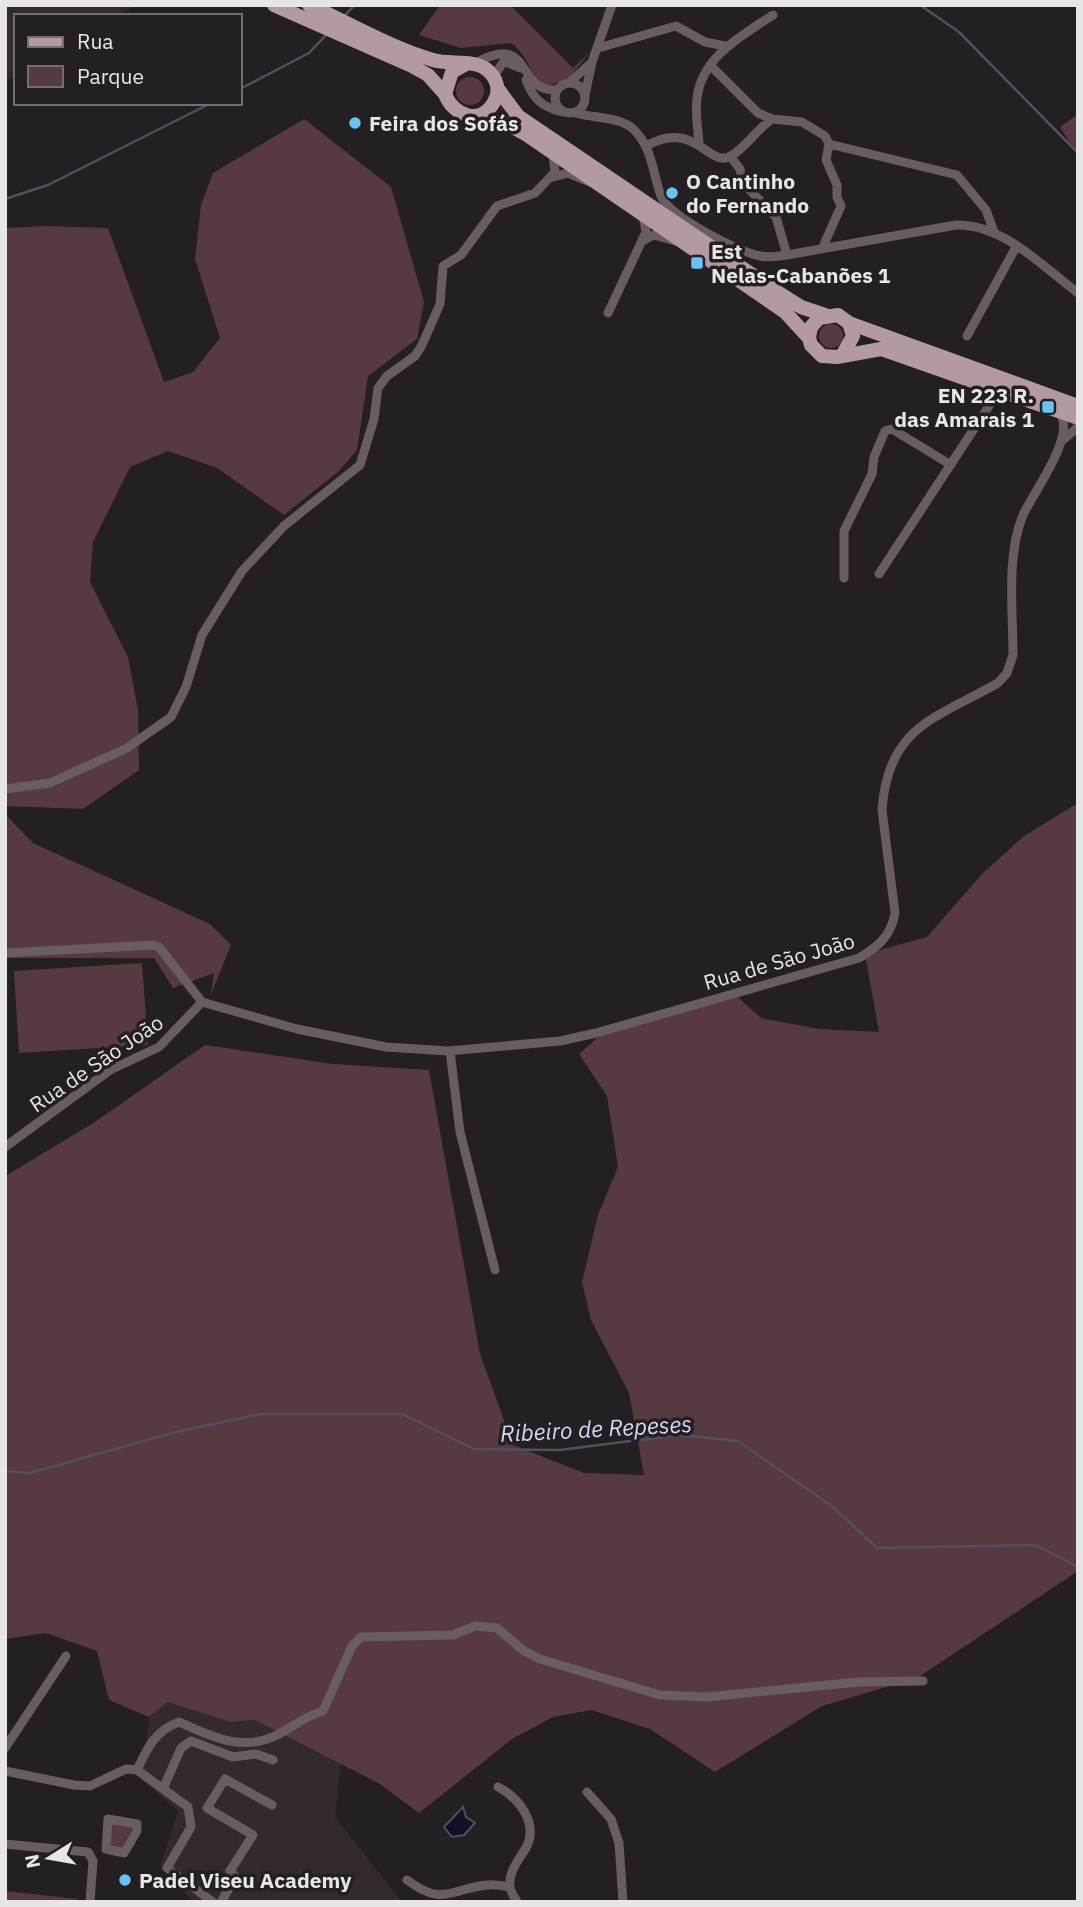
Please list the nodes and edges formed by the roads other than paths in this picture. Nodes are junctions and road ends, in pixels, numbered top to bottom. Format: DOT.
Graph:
graph roads {
  1 [pos="274,5"];
  2 [pos="309,5"];
  3 [pos="612,5"];
  4 [pos="773,15"];
  5 [pos="725,47"];
  6 [pos="598,48"];
  7 [pos="592,62"];
  8 [pos="470,64"];
  9 [pos="710,65"];
  10 [pos="496,83"];
  11 [pos="569,83"];
  12 [pos="556,90"];
  13 [pos="445,94"];
  14 [pos="585,95"];
  15 [pos="562,112"];
  16 [pos="576,113"];
  17 [pos="470,116"];
  18 [pos="772,119"];
  19 [pos="699,143"];
  20 [pos="829,144"];
  21 [pos="646,146"];
  22 [pos="553,152"];
  23 [pos="730,156"];
  24 [pos="553,177"];
  25 [pos="598,183"];
  26 [pos="662,198"];
  27 [pos="643,207"];
  28 [pos="664,215"];
  29 [pos="994,232"];
  30 [pos="642,241"];
  31 [pos="686,242"];
  32 [pos="1016,247"];
  33 [pos="822,248"];
  34 [pos="787,255"];
  35 [pos="1078,293"];
  36 [pos="608,313"];
  37 [pos="825,315"];
  38 [pos="849,323"];
  39 [pos="967,336"];
  40 [pos="809,338"];
  41 [pos="843,354"];
  42 [pos="997,389"];
  43 [pos="1078,406"];
  44 [pos="1059,411"];
  45 [pos="1078,418"];
  46 [pos="1078,427"];
  47 [pos="1061,443"];
  48 [pos="951,465"];
  49 [pos="879,574"];
  50 [pos="844,578"];
  51 [pos="5,789"];
  52 [pos="5,953"];
  53 [pos="202,1002"];
  54 [pos="450,1051"];
  55 [pos="5,1147"];
  56 [pos="495,1270"];
  57 [pos="66,1656"];
  58 [pos="923,1681"];
  59 [pos="5,1748"];
  60 [pos="273,1760"];
  61 [pos="137,1770"];
  62 [pos="5,1771"];
  63 [pos="498,1787"];
  64 [pos="163,1789"];
  65 [pos="587,1792"];
  66 [pos="272,1805"];
  67 [pos="106,1841"];
  68 [pos="5,1844"];
  69 [pos="88,1852"];
  70 [pos="119,1852"];
  71 [pos="93,1866"];
  72 [pos="407,1880"];
  73 [pos="510,1887"];
  74 [pos="619,1901"];
  75 [pos="90,1902"];
  76 [pos="213,1902"];
  77 [pos="221,1902"];
  78 [pos="517,1902"];
  1 -- 13 [label="main road"];
  2 -- 8 [label="main road"];
  3 -- 6 [label="street"];
  4 -- 5 [label="street"];
  5 -- 6 [label="street"];
  5 -- 9 [label="street"];
  6 -- 7 [label="street"];
  7 -- 11 [label="street"];
  7 -- 14 [label="street"];
  8 -- 10 [label="main road"];
  8 -- 12 [label="street"];
  8 -- 13 [label="main road"];
  9 -- 18 [label="street"];
  9 -- 19 [label="street"];
  10 -- 15 [label="street"];
  10 -- 17 [label="main road"];
  10 -- 27 [label="main road"];
  11 -- 12 [label="street"];
  11 -- 14 [label="street"];
  12 -- 15 [label="street"];
  13 -- 17 [label="main road"];
  14 -- 16 [label="street"];
  15 -- 16 [label="street"];
  16 -- 21 [label="street"];
  17 -- 22 [label="main road"];
  18 -- 20 [label="street"];
  18 -- 23 [label="street"];
  19 -- 21 [label="street"];
  19 -- 23 [label="street"];
  20 -- 29 [label="street"];
  20 -- 33 [label="street"];
  21 -- 26 [label="street"];
  22 -- 24 [label="street"];
  22 -- 25 [label="main road"];
  23 -- 34 [label="street"];
  24 -- 25 [label="street"];
  24 -- 51 [label="street"];
  25 -- 27 [label="main road"];
  26 -- 27 [label="street"];
  26 -- 28 [label="street"];
  26 -- 34 [label="street"];
  27 -- 28 [label="main road"];
  27 -- 30 [label="street"];
  27 -- 31 [label="main road"];
  28 -- 37 [label="main road"];
  29 -- 32 [label="street"];
  29 -- 33 [label="street"];
  30 -- 31 [label="street"];
  30 -- 36 [label="street"];
  31 -- 40 [label="main road"];
  32 -- 35 [label="street"];
  32 -- 39 [label="street"];
  33 -- 34 [label="street"];
  37 -- 38 [label="main road"];
  37 -- 40 [label="main road"];
  38 -- 41 [label="main road"];
  38 -- 43 [label="main road"];
  40 -- 41 [label="main road"];
  41 -- 42 [label="main road"];
  42 -- 44 [label="main road"];
  42 -- 48 [label="street"];
  44 -- 45 [label="main road"];
  44 -- 47 [label="street"];
  46 -- 47 [label="street"];
  47 -- 54 [label="street, Rua de São João"];
  48 -- 49 [label="street"];
  48 -- 50 [label="street"];
  52 -- 53 [label="street"];
  53 -- 54 [label="street, Rua de São João"];
  53 -- 55 [label="street, Rua de São João"];
  54 -- 56 [label="street"];
  57 -- 59 [label="street"];
  58 -- 61 [label="street"];
  60 -- 64 [label="street"];
  61 -- 62 [label="street"];
  61 -- 64 [label="street"];
  63 -- 73 [label="street"];
  64 -- 76 [label="street"];
  65 -- 74 [label="street"];
  66 -- 77 [label="street"];
  67 -- 69 [label="street"];
  67 -- 70 [label="street"];
  67 -- 70 [label="street"];
  68 -- 69 [label="street"];
  69 -- 71 [label="street"];
  70 -- 71 [label="street"];
  71 -- 75 [label="street"];
  72 -- 73 [label="street"];
  73 -- 78 [label="street"];
}
